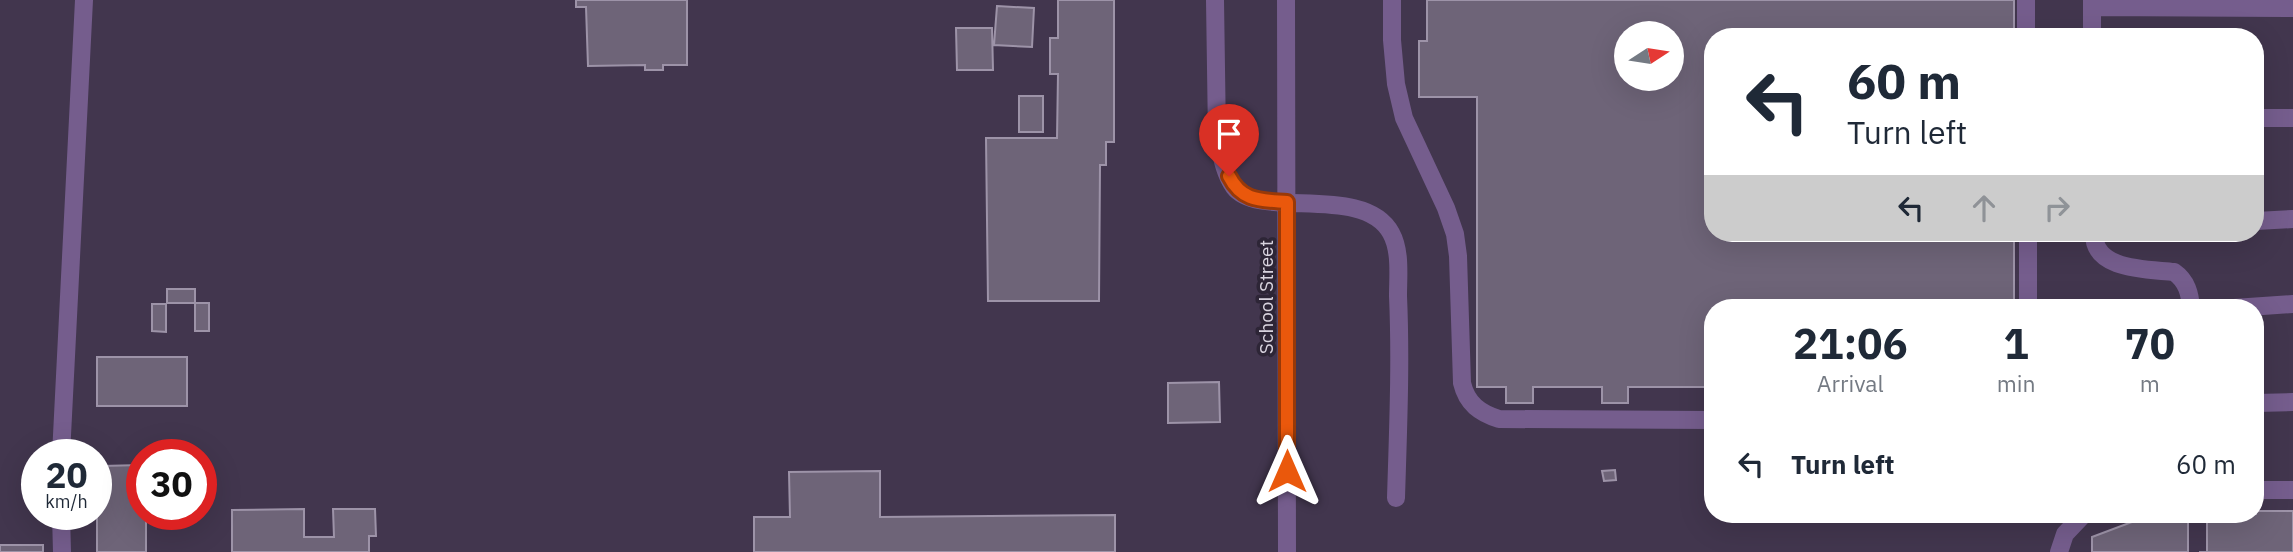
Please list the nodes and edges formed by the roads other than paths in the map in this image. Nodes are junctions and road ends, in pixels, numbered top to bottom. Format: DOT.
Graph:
graph roads {
  1 [pos="84,0"];
  2 [pos="1215,0"];
  3 [pos="1286,0"];
  4 [pos="1392,0"];
  5 [pos="2026,0"];
  6 [pos="2092,4"];
  7 [pos="2293,8"];
  8 [pos="2026,28"];
  9 [pos="2092,28"];
  10 [pos="2264,118"];
  11 [pos="2293,118"];
  12 [pos="1287,202"];
  13 [pos="2293,219"];
  14 [pos="2264,221"];
  15 [pos="2028,242"];
  16 [pos="2095,242"];
  17 [pos="2028,299"];
  18 [pos="2190,299"];
  19 [pos="2293,304"];
  20 [pos="2264,306"];
  21 [pos="2293,402"];
  22 [pos="2264,403"];
  23 [pos="1704,420"];
  24 [pos="62,439"];
  25 [pos="2264,490"];
  26 [pos="2293,490"];
  27 [pos="1396,498"];
  28 [pos="2075,523"];
  29 [pos="61,530"];
  30 [pos="62,552"];
  31 [pos="1287,552"];
  32 [pos="2059,552"];
  1 -- 24 [label="street"];
  2 -- 12 [label="street"];
  3 -- 12 [label="street, School Street"];
  4 -- 23 [label="street"];
  5 -- 8 [label="street"];
  6 -- 7 [label="street"];
  6 -- 9 [label="street"];
  10 -- 11 [label="street"];
  12 -- 27 [label="street"];
  12 -- 31 [label="street, School Street"];
  13 -- 14 [label="street"];
  15 -- 17 [label="street"];
  16 -- 18 [label="street"];
  19 -- 20 [label="street"];
  21 -- 22 [label="street"];
  25 -- 26 [label="street"];
  28 -- 32 [label="street"];
  29 -- 30 [label="street"];
}
